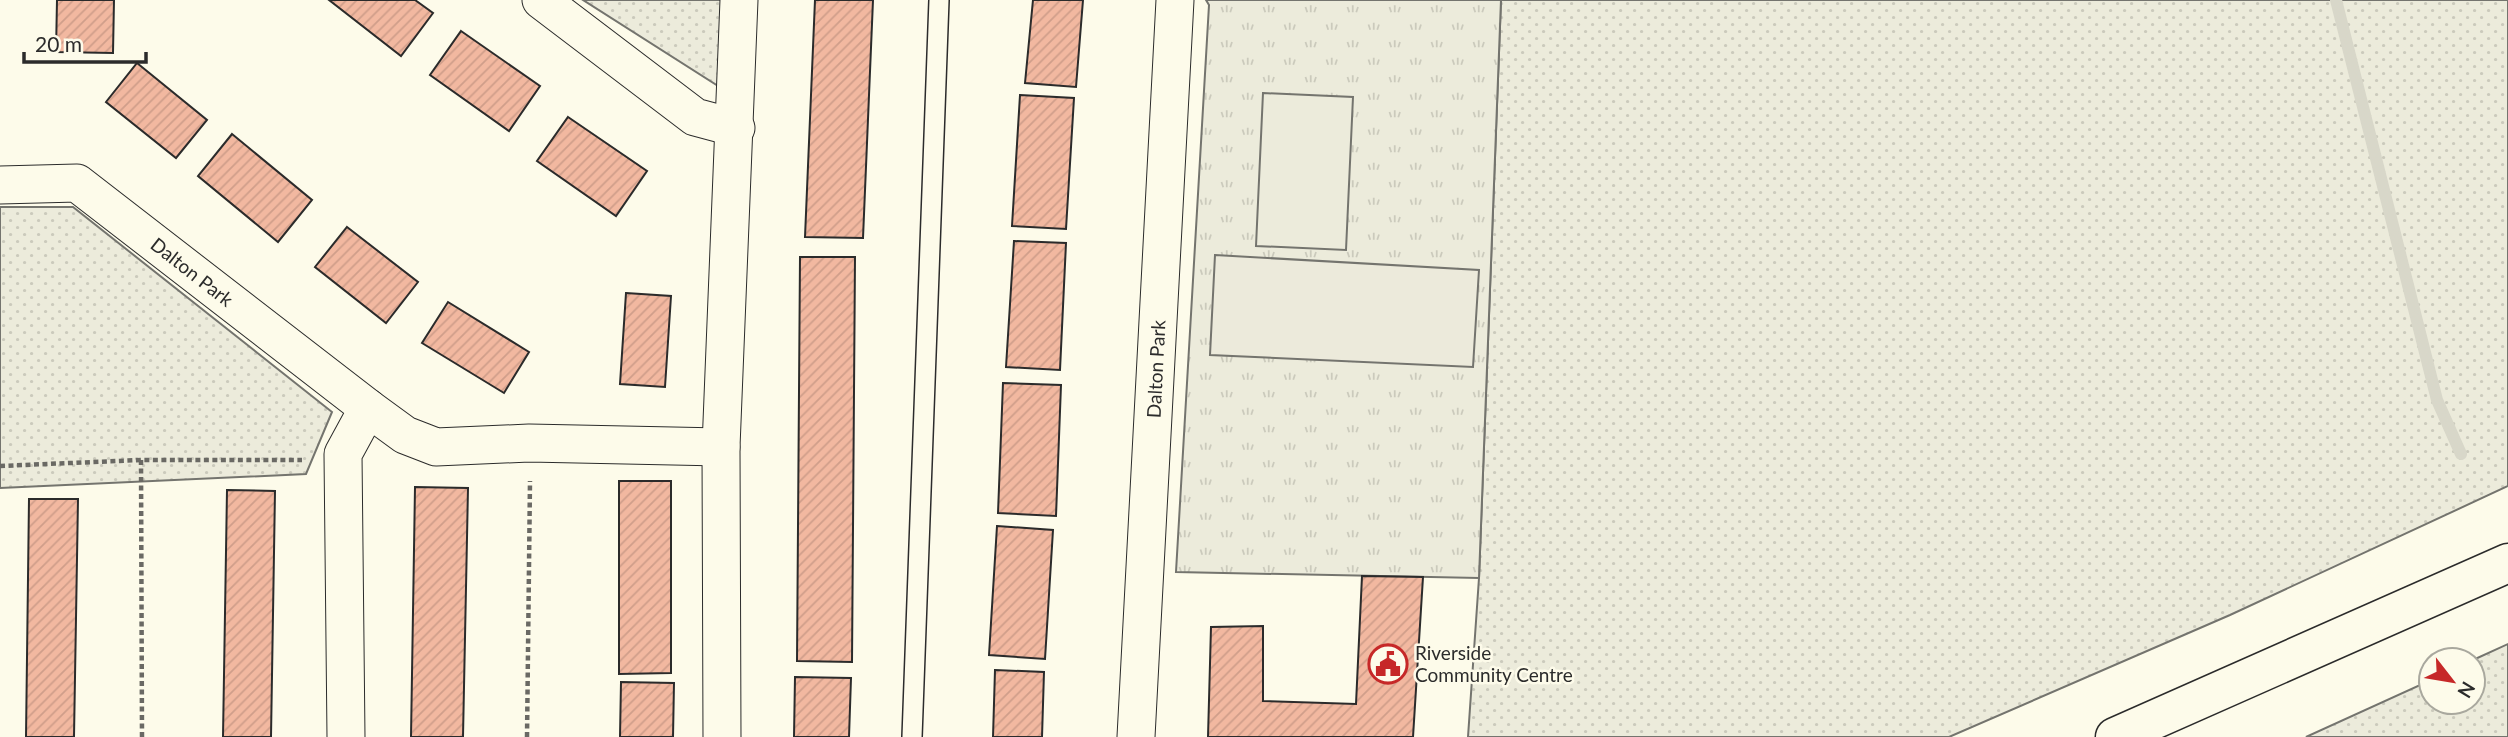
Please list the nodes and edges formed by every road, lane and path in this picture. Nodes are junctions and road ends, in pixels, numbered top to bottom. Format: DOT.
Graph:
graph roads {
  1 [pos="541,0"];
  2 [pos="739,0"];
  3 [pos="940,0"];
  4 [pos="1175,0"];
  5 [pos="736,128"];
  6 [pos="0,186"];
  7 [pos="368,408"];
  8 [pos="720,447"];
  9 [pos="141,460"];
  10 [pos="302,460"];
  11 [pos="0,466"];
  12 [pos="530,473"];
  13 [pos="2508,563"];
  14 [pos="142,737"];
  15 [pos="346,737"];
  16 [pos="527,737"];
  17 [pos="722,737"];
  18 [pos="912,737"];
  19 [pos="1136,737"];
  20 [pos="2115,737"];
  1 -- 5 [label="street"];
  2 -- 5 [label="street"];
  3 -- 18 [label="lane"];
  4 -- 19 [label="street, Dalton Park"];
  5 -- 8 [label="street"];
  6 -- 7 [label="street, Dalton Park"];
  7 -- 8 [label="street, Dalton Park"];
  7 -- 15 [label="street"];
  8 -- 17 [label="street"];
  9 -- 10 [label="path"];
  9 -- 11 [label="path"];
  9 -- 14 [label="path"];
  12 -- 16 [label="path"];
  13 -- 20 [label="street"];
}
